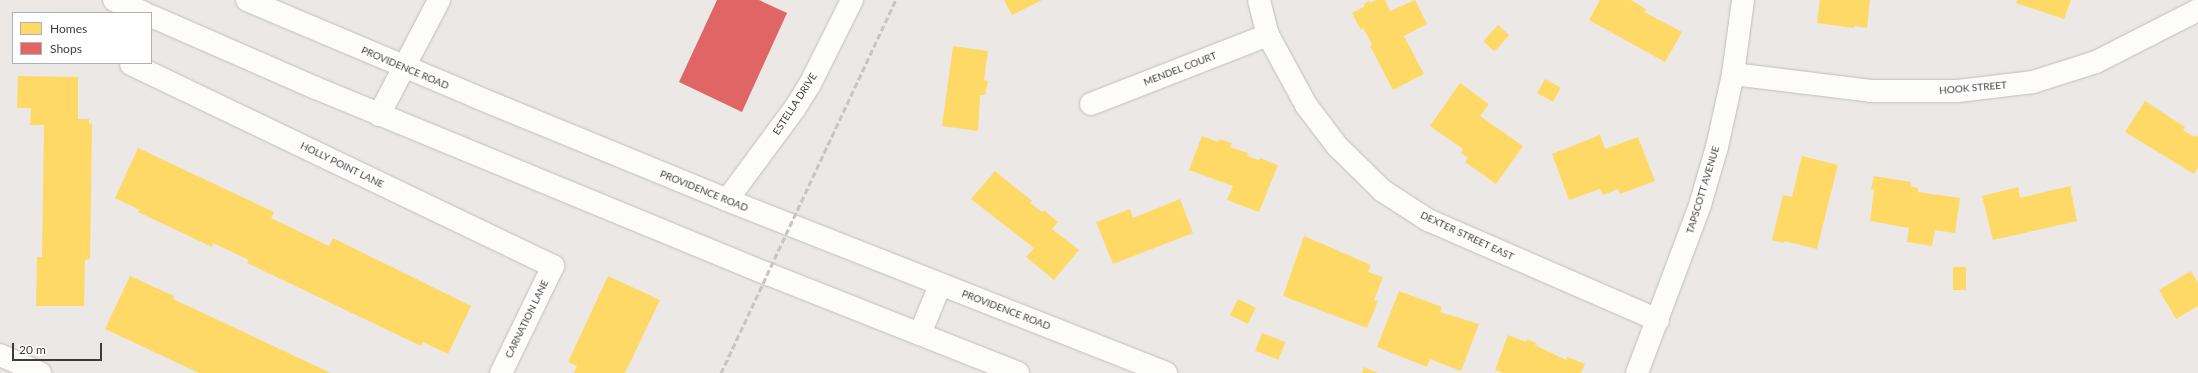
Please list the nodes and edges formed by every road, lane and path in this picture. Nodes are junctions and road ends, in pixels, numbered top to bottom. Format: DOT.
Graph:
graph roads {
  1 [pos="114,0"];
  2 [pos="247,0"];
  3 [pos="439,0"];
  4 [pos="852,0"];
  5 [pos="1259,0"];
  6 [pos="1743,0"];
  7 [pos="2198,10"];
  8 [pos="142,12"];
  9 [pos="152,16"];
  10 [pos="1268,35"];
  11 [pos="131,64"];
  12 [pos="404,67"];
  13 [pos="1733,74"];
  14 [pos="1091,104"];
  15 [pos="380,115"];
  16 [pos="727,200"];
  17 [pos="553,266"];
  18 [pos="940,284"];
  19 [pos="1658,320"];
  20 [pos="920,334"];
  21 [pos="0,355"];
  22 [pos="40,373"];
  23 [pos="501,373"];
  24 [pos="1018,373"];
  25 [pos="1166,373"];
  26 [pos="1637,373"];
  1 -- 8 [label="street"];
  2 -- 12 [label="street, PROVIDENCE ROAD"];
  3 -- 12 [label="street"];
  4 -- 16 [label="street, ESTELLA DRIVE"];
  5 -- 10 [label="street, DEXTER STREET EAST"];
  6 -- 13 [label="street, TAPSCOTT AVENUE"];
  7 -- 13 [label="street, HOOK STREET"];
  9 -- 15 [label="street"];
  10 -- 14 [label="street, MENDEL COURT"];
  10 -- 19 [label="street, DEXTER STREET EAST"];
  11 -- 17 [label="street, HOLLY POINT LANE"];
  12 -- 15 [label="street"];
  12 -- 16 [label="street, PROVIDENCE ROAD"];
  13 -- 19 [label="street, TAPSCOTT AVENUE"];
  15 -- 20 [label="street"];
  16 -- 18 [label="street, PROVIDENCE ROAD"];
  17 -- 23 [label="street, CARNATION LANE"];
  18 -- 20 [label="street"];
  18 -- 25 [label="street, PROVIDENCE ROAD"];
  19 -- 26 [label="street, TAPSCOTT AVENUE"];
  20 -- 24 [label="street"];
  21 -- 22 [label="street"];
}
